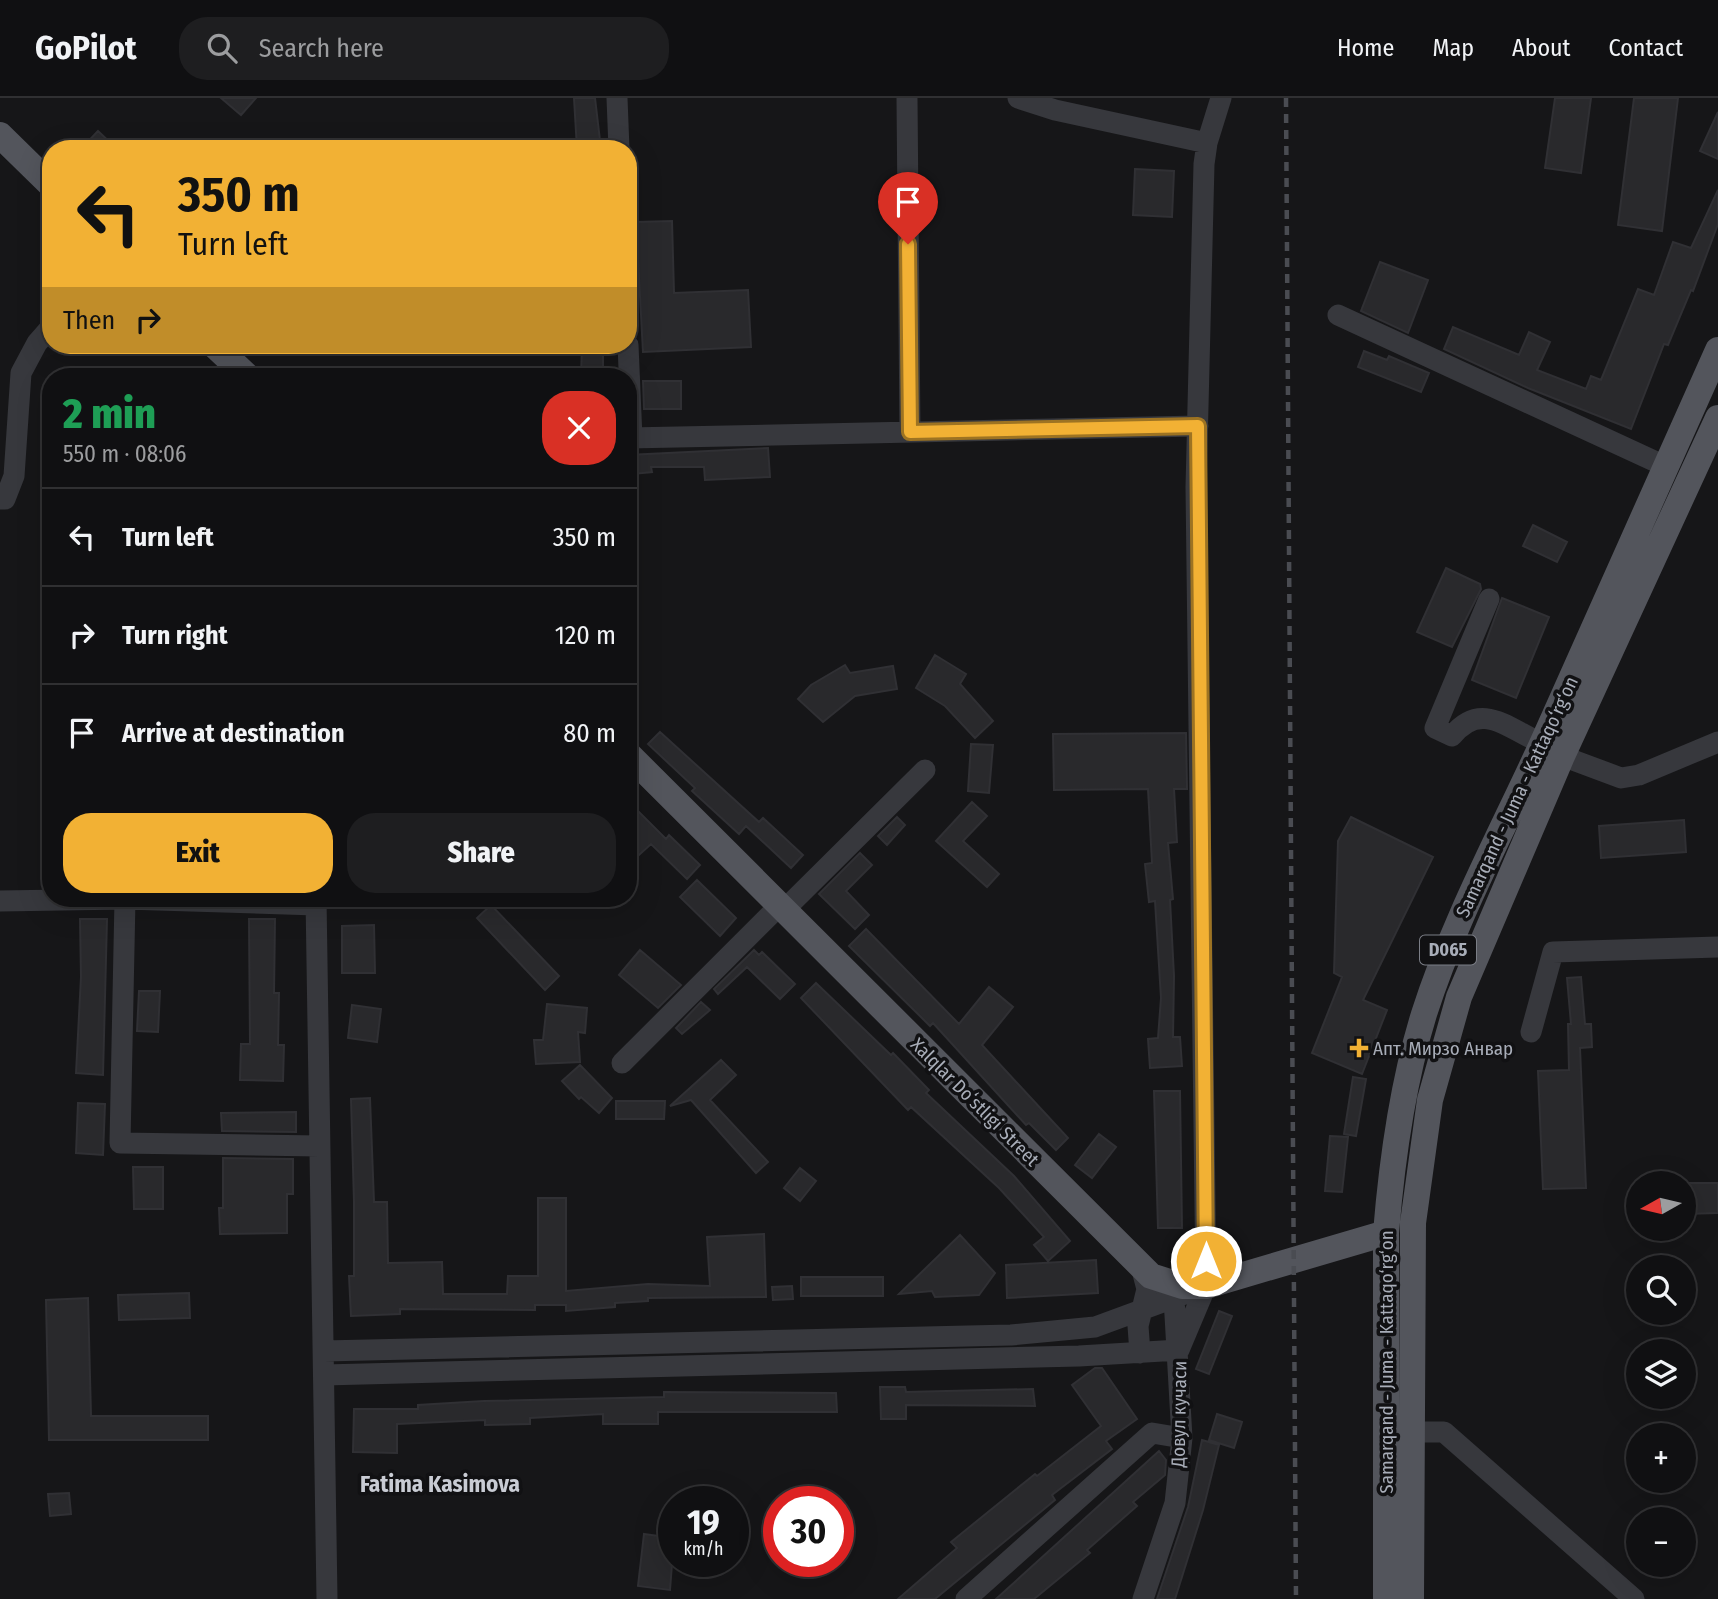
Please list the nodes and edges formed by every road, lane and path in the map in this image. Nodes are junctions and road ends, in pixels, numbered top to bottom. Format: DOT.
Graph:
graph roads {
  1 [pos="617,98"];
  2 [pos="907,98"];
  3 [pos="1018,98"];
  4 [pos="1221,98"];
  5 [pos="0,135"];
  6 [pos="619,140"];
  7 [pos="1207,143"];
  8 [pos="42,176"];
  9 [pos="1338,315"];
  10 [pos="42,337"];
  11 [pos="1718,350"];
  12 [pos="224,354"];
  13 [pos="238,368"];
  14 [pos="10,380"];
  15 [pos="1707,404"];
  16 [pos="1718,418"];
  17 [pos="1198,426"];
  18 [pos="910,432"];
  19 [pos="637,438"];
  20 [pos="1665,466"];
  21 [pos="0,499"];
  22 [pos="1489,599"];
  23 [pos="1718,742"];
  24 [pos="1553,750"];
  25 [pos="637,763"];
  26 [pos="925,770"];
  27 [pos="42,900"];
  28 [pos="0,901"];
  29 [pos="125,907"];
  30 [pos="316,907"];
  31 [pos="781,908"];
  32 [pos="1718,947"];
  33 [pos="1531,1032"];
  34 [pos="622,1063"];
  35 [pos="319,1146"];
  36 [pos="1386,1233"];
  37 [pos="1159,1283"];
  38 [pos="1206,1286"];
  39 [pos="1142,1311"];
  40 [pos="1180,1350"];
  41 [pos="324,1351"];
  42 [pos="1140,1353"];
  43 [pos="324,1375"];
  44 [pos="1410,1432"];
  45 [pos="1182,1438"];
  46 [pos="327,1599"];
  47 [pos="966,1599"];
  48 [pos="1143,1599"];
  49 [pos="1386,1599"];
  50 [pos="1411,1599"];
  51 [pos="1634,1599"];
  1 -- 6 [label="street"];
  2 -- 18 [label="street"];
  3 -- 7 [label="street"];
  4 -- 7 [label="street"];
  5 -- 8 [label="main road"];
  7 -- 17 [label="street"];
  9 -- 20 [label="street"];
  10 -- 14 [label="street"];
  11 -- 15 [label="main road, Samarqand - Juma - Kattaqo‘rg‘on / D065"];
  12 -- 13 [label="main road"];
  14 -- 21 [label="street"];
  15 -- 20 [label="main road, Samarqand - Juma - Kattaqo‘rg‘on / D065"];
  16 -- 24 [label="main road, Samarqand - Juma - Kattaqo‘rg‘on / D065"];
  17 -- 18 [label="street"];
  17 -- 38 [label="street"];
  18 -- 19 [label="street"];
  20 -- 24 [label="main road, Samarqand - Juma - Kattaqo‘rg‘on / D065"];
  22 -- 24 [label="street"];
  23 -- 24 [label="street"];
  24 -- 36 [label="main road, Samarqand - Juma - Kattaqo‘rg‘on / D065"];
  24 -- 44 [label="main road, Samarqand - Juma - Kattaqo‘rg‘on / D065"];
  25 -- 31 [label="main road, Xalqlar Doʻstligi Street"];
  26 -- 31 [label="street"];
  27 -- 28 [label="street"];
  29 -- 35 [label="street"];
  30 -- 35 [label="street"];
  31 -- 34 [label="street"];
  31 -- 37 [label="main road, Xalqlar Doʻstligi Street"];
  32 -- 33 [label="street"];
  35 -- 41 [label="street"];
  36 -- 38 [label="main road"];
  36 -- 49 [label="main road, Samarqand - Juma - Kattaqo‘rg‘on / D065"];
  37 -- 38 [label="main road"];
  37 -- 39 [label="street"];
  37 -- 39 [label="street"];
  37 -- 40 [label="street, Довул кучаси"];
  38 -- 40 [label="street"];
  39 -- 41 [label="street"];
  39 -- 42 [label="street"];
  40 -- 42 [label="street"];
  40 -- 45 [label="street, Довул кучаси"];
  41 -- 43 [label="street"];
  42 -- 43 [label="street"];
  43 -- 46 [label="street"];
  44 -- 50 [label="main road, Samarqand - Juma - Kattaqo‘rg‘on / D065"];
  44 -- 51 [label="street"];
  45 -- 47 [label="street"];
  45 -- 48 [label="street, Довул кучаси"];
}
